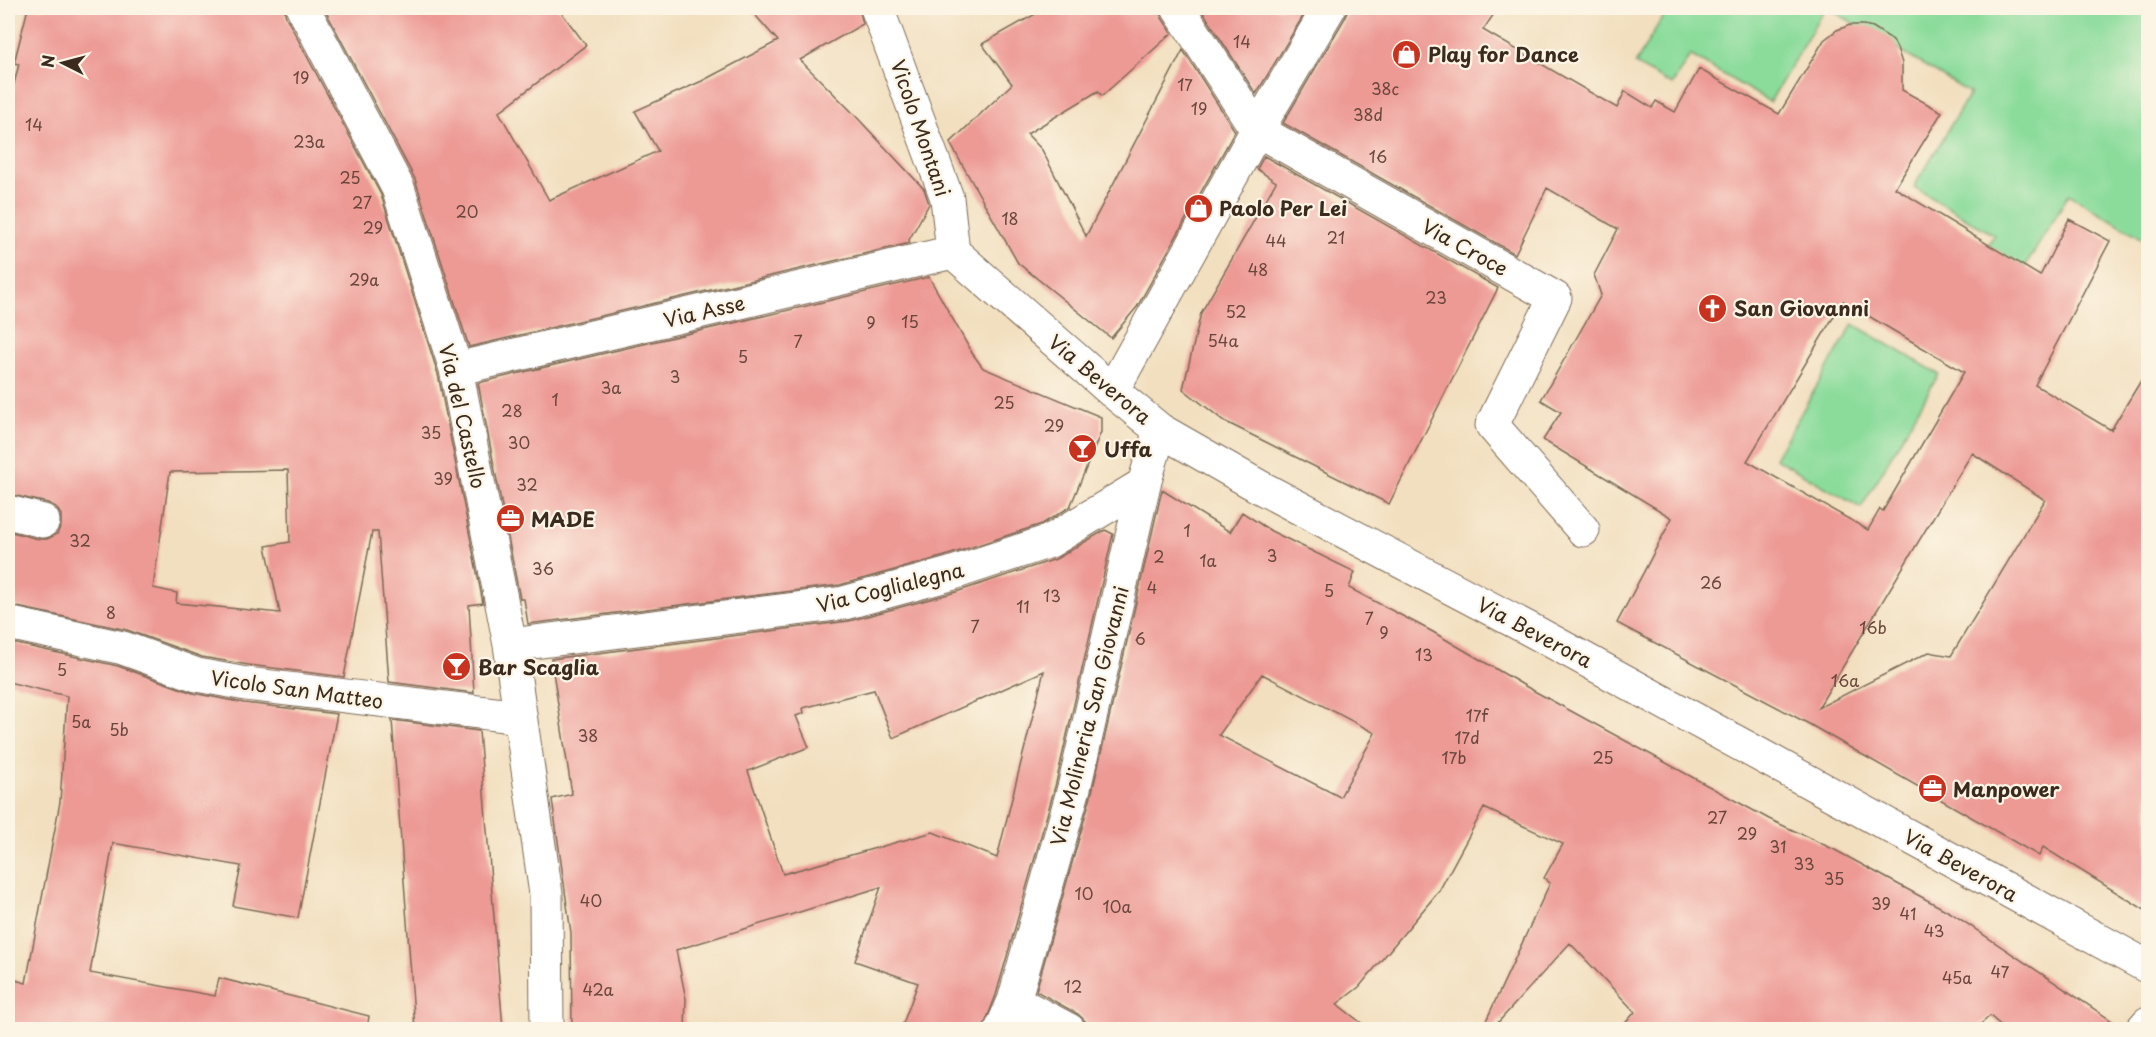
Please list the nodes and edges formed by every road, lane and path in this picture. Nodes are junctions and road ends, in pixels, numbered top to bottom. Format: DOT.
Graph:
graph roads {
  1 [pos="303,8"];
  2 [pos="877,8"];
  3 [pos="1178,8"];
  4 [pos="1329,8"];
  5 [pos="1257,130"];
  6 [pos="953,252"];
  7 [pos="456,369"];
  8 [pos="1112,391"];
  9 [pos="1160,430"];
  10 [pos="1144,484"];
  11 [pos="8,512"];
  12 [pos="43,521"];
  13 [pos="1582,530"];
  14 [pos="8,623"];
  15 [pos="510,645"];
  16 [pos="520,717"];
  17 [pos="2148,967"];
  18 [pos="1008,1015"];
  19 [pos="2148,1023"];
  20 [pos="547,1029"];
  21 [pos="1069,1029"];
  22 [pos="2142,1029"];
  1 -- 7 [label="street, Via del Castello"];
  2 -- 6 [label="street, Vicolo Montani"];
  3 -- 5 [label="street, Via Croce"];
  4 -- 5 [label="street"];
  5 -- 8 [label="street"];
  5 -- 13 [label="street, Via Croce"];
  6 -- 7 [label="street, Via Asse"];
  6 -- 8 [label="street, Via Beverora"];
  7 -- 15 [label="street, Via del Castello"];
  8 -- 9 [label="street, Via Beverora"];
  9 -- 10 [label="street, Via Molineria San Giovanni"];
  9 -- 17 [label="street, Via Beverora"];
  10 -- 15 [label="street, Via Coglialegna"];
  10 -- 18 [label="street, Via Molineria San Giovanni"];
  11 -- 12 [label="street"];
  14 -- 16 [label="street, Vicolo San Matteo"];
  15 -- 16 [label="street, Via del Castello"];
  16 -- 20 [label="street, Via del Castello"];
  18 -- 21 [label="street, Via Molineria San Giovanni"];
  19 -- 22 [label="street"];
}
